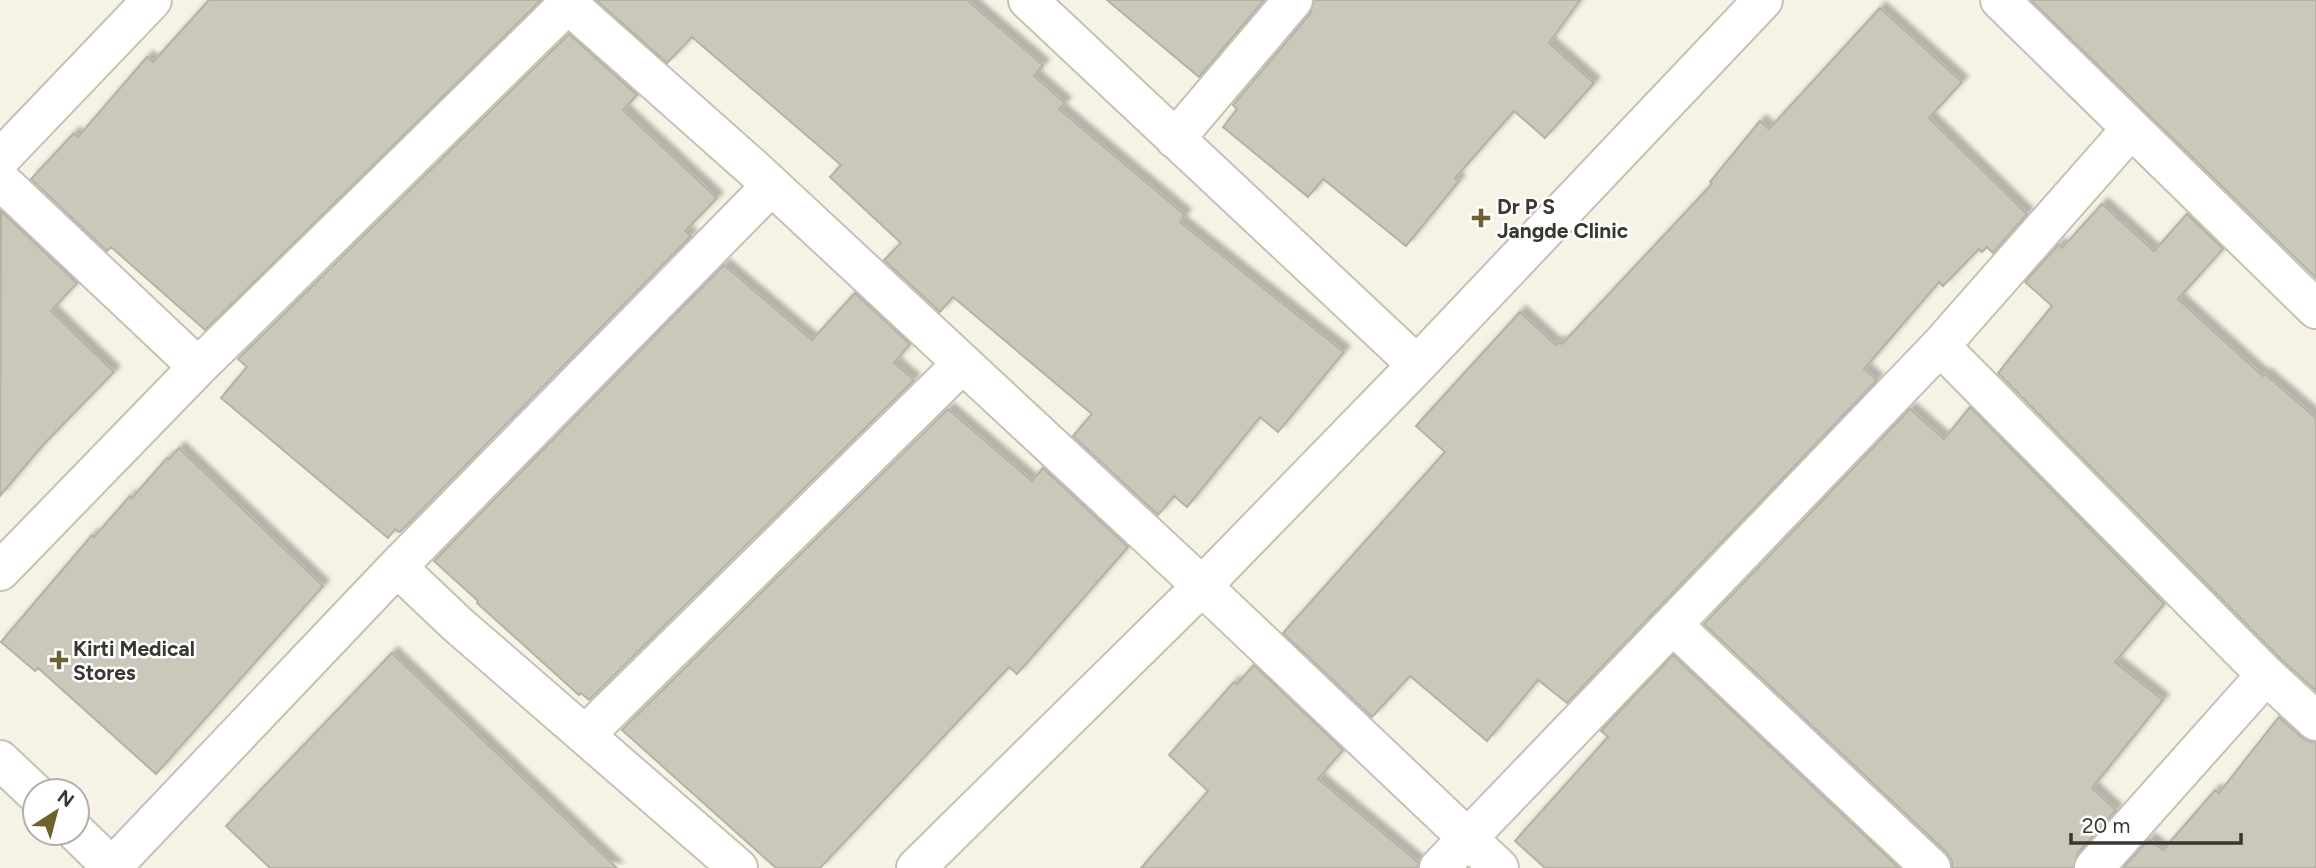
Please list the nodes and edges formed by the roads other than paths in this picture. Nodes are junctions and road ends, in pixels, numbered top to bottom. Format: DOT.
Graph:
graph roads {
  1 [pos="152,0"];
  2 [pos="1028,0"];
  3 [pos="1293,0"];
  4 [pos="1763,0"];
  5 [pos="2000,0"];
  6 [pos="570,2"];
  7 [pos="2132,129"];
  8 [pos="1175,139"];
  9 [pos="0,159"];
  10 [pos="0,180"];
  11 [pos="771,186"];
  12 [pos="2316,309"];
  13 [pos="1940,346"];
  14 [pos="961,364"];
  15 [pos="1418,365"];
  16 [pos="198,367"];
  17 [pos="397,567"];
  18 [pos="0,571"];
  19 [pos="1202,586"];
  20 [pos="1673,625"];
  21 [pos="2266,675"];
  22 [pos="2316,721"];
  23 [pos="584,735"];
  24 [pos="0,760"];
  25 [pos="21,780"];
  26 [pos="1468,837"];
  27 [pos="91,846"];
  28 [pos="113,867"];
  29 [pos="738,868"];
  30 [pos="916,868"];
  31 [pos="1438,868"];
  32 [pos="1499,868"];
  33 [pos="1931,868"];
  34 [pos="2094,868"];
  1 -- 9 [label="street"];
  2 -- 8 [label="street"];
  3 -- 8 [label="street"];
  4 -- 15 [label="street"];
  5 -- 7 [label="street"];
  6 -- 11 [label="street"];
  6 -- 16 [label="street"];
  7 -- 12 [label="street"];
  7 -- 13 [label="street"];
  8 -- 15 [label="street"];
  10 -- 16 [label="street"];
  11 -- 14 [label="street"];
  11 -- 17 [label="street"];
  13 -- 20 [label="street"];
  13 -- 21 [label="street"];
  14 -- 19 [label="street"];
  14 -- 23 [label="street"];
  15 -- 19 [label="street"];
  16 -- 18 [label="street"];
  17 -- 23 [label="street"];
  17 -- 28 [label="street"];
  19 -- 26 [label="street"];
  19 -- 30 [label="street"];
  20 -- 26 [label="street"];
  20 -- 33 [label="street"];
  21 -- 22 [label="street"];
  21 -- 34 [label="street"];
  23 -- 29 [label="street"];
  24 -- 25 [label="street"];
  26 -- 31 [label="street"];
  26 -- 32 [label="street"];
  27 -- 28 [label="street"];
}
